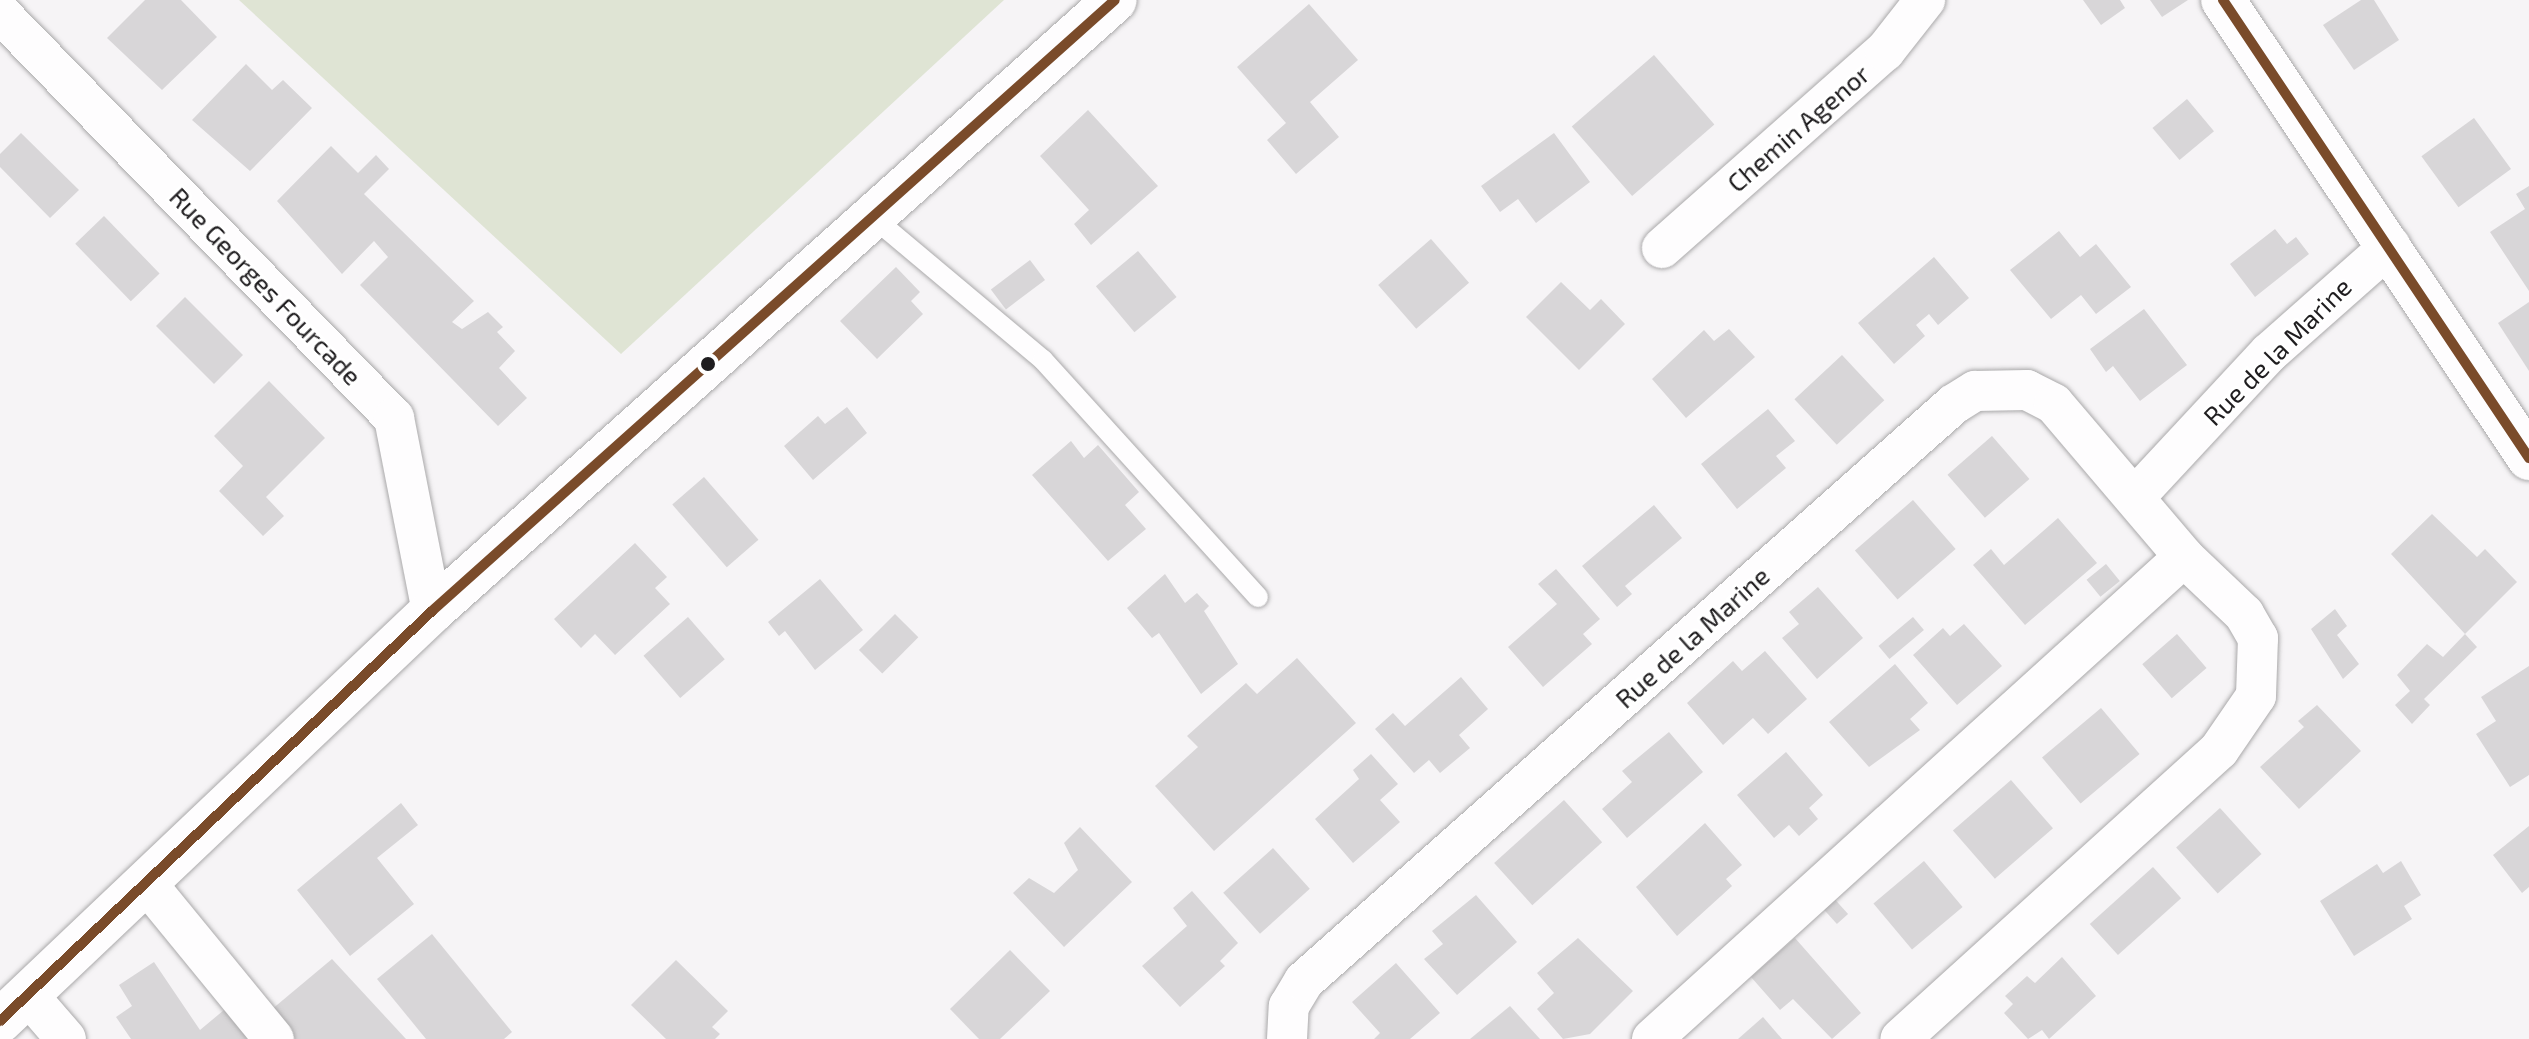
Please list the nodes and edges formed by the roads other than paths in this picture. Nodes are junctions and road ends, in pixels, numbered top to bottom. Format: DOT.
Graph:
graph roads {
  1 [pos="1115,0"];
  2 [pos="1925,0"];
  3 [pos="2223,0"];
  4 [pos="0,13"];
  5 [pos="875,219"];
  6 [pos="2390,246"];
  7 [pos="1662,248"];
  8 [pos="2529,458"];
  9 [pos="2135,497"];
  10 [pos="2184,557"];
  11 [pos="1258,597"];
  12 [pos="432,611"];
  13 [pos="147,884"];
  14 [pos="14,1008"];
  15 [pos="66,1039"];
  16 [pos="274,1039"];
  17 [pos="1287,1039"];
  18 [pos="1652,1039"];
  19 [pos="1900,1039"];
  1 -- 5 [label="main road"];
  2 -- 7 [label="street, Chemin Agenor"];
  3 -- 6 [label="main road"];
  4 -- 12 [label="street, Rue Georges Fourcade"];
  5 -- 11 [label="lane"];
  5 -- 12 [label="main road"];
  6 -- 8 [label="main road"];
  6 -- 9 [label="street, Rue de la Marine"];
  9 -- 10 [label="street, Rue de la Marine"];
  9 -- 17 [label="street, Rue de la Marine"];
  10 -- 18 [label="street"];
  10 -- 19 [label="street, Rue de la Marine"];
  12 -- 13 [label="main road"];
  13 -- 14 [label="main road"];
  13 -- 16 [label="street"];
  14 -- 15 [label="street"];
}
